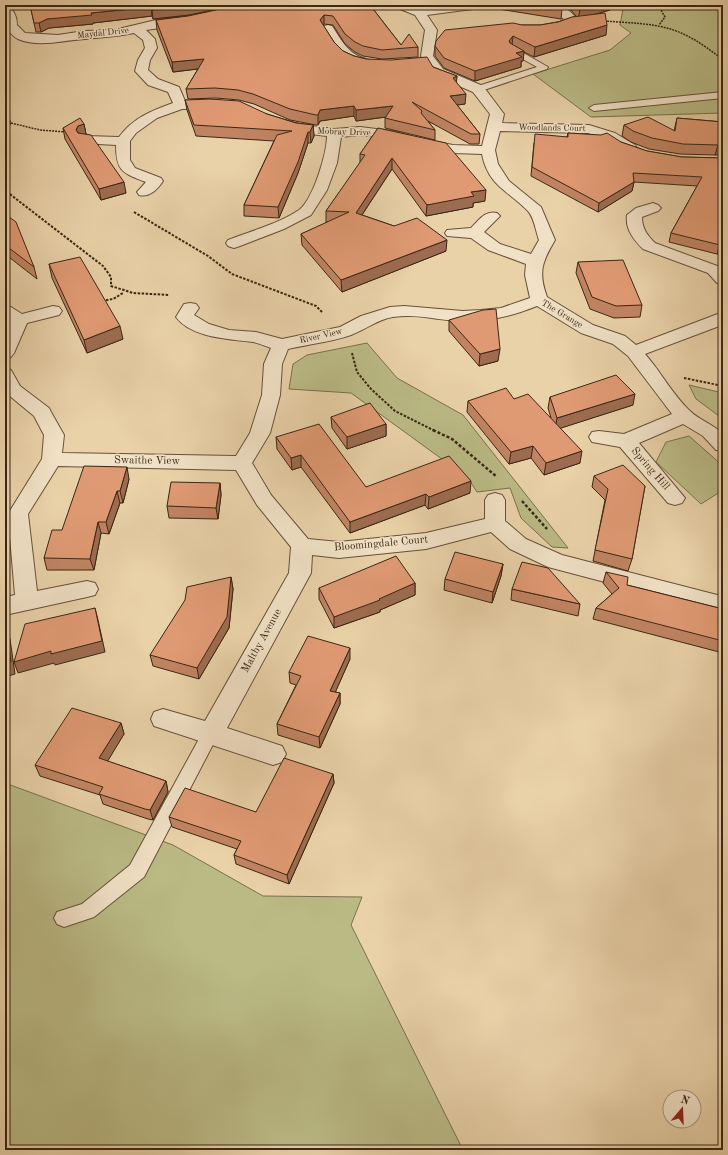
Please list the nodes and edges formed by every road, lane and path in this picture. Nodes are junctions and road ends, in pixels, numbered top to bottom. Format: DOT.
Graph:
graph roads {
  1 [pos="239,5"];
  2 [pos="399,5"];
  3 [pos="480,5"];
  4 [pos="547,5"];
  5 [pos="658,5"];
  6 [pos="5,9"];
  7 [pos="419,13"];
  8 [pos="571,19"];
  9 [pos="659,25"];
  10 [pos="137,29"];
  11 [pos="328,29"];
  12 [pos="531,29"];
  13 [pos="513,50"];
  14 [pos="723,60"];
  15 [pos="375,64"];
  16 [pos="478,89"];
  17 [pos="723,95"];
  18 [pos="180,105"];
  19 [pos="230,105"];
  20 [pos="594,108"];
  21 [pos="5,113"];
  22 [pos="273,120"];
  23 [pos="11,123"];
  24 [pos="494,127"];
  25 [pos="5,130"];
  26 [pos="334,133"];
  27 [pos="86,140"];
  28 [pos="123,141"];
  29 [pos="488,150"];
  30 [pos="646,154"];
  31 [pos="5,185"];
  32 [pos="144,192"];
  33 [pos="11,195"];
  34 [pos="5,196"];
  35 [pos="653,208"];
  36 [pos="492,216"];
  37 [pos="453,233"];
  38 [pos="475,233"];
  39 [pos="234,243"];
  40 [pos="534,260"];
  41 [pos="723,279"];
  42 [pos="124,292"];
  43 [pos="539,300"];
  44 [pos="98,302"];
  45 [pos="190,308"];
  46 [pos="52,311"];
  47 [pos="12,315"];
  48 [pos="723,317"];
  49 [pos="345,331"];
  50 [pos="281,345"];
  51 [pos="634,352"];
  52 [pos="5,353"];
  53 [pos="5,374"];
  54 [pos="653,375"];
  55 [pos="723,386"];
  56 [pos="684,416"];
  57 [pos="599,437"];
  58 [pos="626,441"];
  59 [pos="723,445"];
  60 [pos="52,459"];
  61 [pos="242,463"];
  62 [pos="499,478"];
  63 [pos="675,498"];
  64 [pos="495,500"];
  65 [pos="520,500"];
  66 [pos="495,524"];
  67 [pos="551,533"];
  68 [pos="302,546"];
  69 [pos="87,589"];
  70 [pos="27,600"];
  71 [pos="5,606"];
  72 [pos="723,607"];
  73 [pos="163,719"];
  74 [pos="211,733"];
  75 [pos="273,754"];
  76 [pos="64,918"];
  1 -- 10 [label="street, Maydal Drive"];
  2 -- 7 [label="street"];
  3 -- 7 [label="street"];
  4 -- 8 [label="street"];
  5 -- 9 [label="path"];
  6 -- 10 [label="street, Maydal Drive"];
  7 -- 16 [label="street"];
  8 -- 9 [label="path"];
  8 -- 12 [label="street"];
  9 -- 14 [label="path"];
  10 -- 18 [label="street"];
  11 -- 15 [label="street"];
  13 -- 16 [label="lane"];
  16 -- 24 [label="street"];
  17 -- 20 [label="lane"];
  18 -- 19 [label="street"];
  18 -- 28 [label="street"];
  21 -- 23 [label="path"];
  22 -- 26 [label="street, Mobray Drive"];
  23 -- 25 [label="path"];
  23 -- 27 [label="path"];
  24 -- 29 [label="street"];
  24 -- 30 [label="street, Woodlands Court"];
  26 -- 29 [label="street, Mobray Drive"];
  26 -- 39 [label="street"];
  27 -- 28 [label="street"];
  28 -- 32 [label="street"];
  29 -- 40 [label="street, The Grange"];
  31 -- 33 [label="path"];
  32 -- 49 [label="path"];
  33 -- 34 [label="path"];
  33 -- 42 [label="path"];
  35 -- 41 [label="street"];
  36 -- 38 [label="street"];
  37 -- 38 [label="street"];
  38 -- 40 [label="street"];
  40 -- 43 [label="street, The Grange"];
  42 -- 44 [label="path"];
  42 -- 45 [label="path"];
  43 -- 49 [label="street, River View"];
  43 -- 51 [label="street, The Grange"];
  45 -- 50 [label="street"];
  46 -- 47 [label="street"];
  47 -- 52 [label="street"];
  48 -- 51 [label="street"];
  49 -- 50 [label="street, River View"];
  49 -- 62 [label="path"];
  50 -- 61 [label="street"];
  51 -- 54 [label="street, The Grange"];
  53 -- 60 [label="street"];
  54 -- 55 [label="path"];
  54 -- 56 [label="street, The Grange"];
  56 -- 58 [label="street, Spring Hill"];
  56 -- 59 [label="street, The Grange"];
  57 -- 58 [label="street, Spring Hill"];
  58 -- 63 [label="street, Spring Hill"];
  60 -- 61 [label="street, Swaithe View"];
  60 -- 70 [label="street"];
  61 -- 68 [label="street"];
  64 -- 66 [label="street"];
  65 -- 67 [label="path"];
  66 -- 68 [label="street, Bloomingdale Court"];
  66 -- 72 [label="street"];
  68 -- 74 [label="street, Maltby Avenue"];
  69 -- 70 [label="street"];
  70 -- 71 [label="street"];
  73 -- 74 [label="street"];
  74 -- 75 [label="street"];
  74 -- 76 [label="lane"];
}
